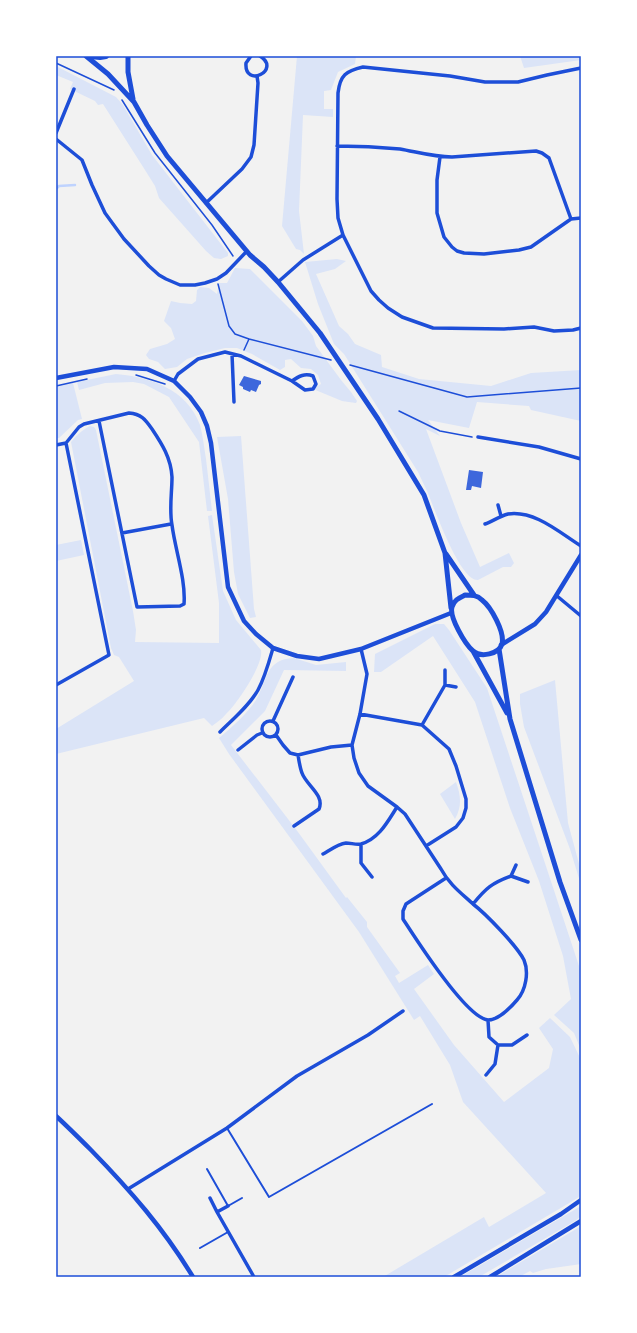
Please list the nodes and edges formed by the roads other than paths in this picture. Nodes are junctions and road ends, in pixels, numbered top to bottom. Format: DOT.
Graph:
graph roads {
  1 [pos="86,56"];
  2 [pos="90,56"];
  3 [pos="106,56"];
  4 [pos="128,56"];
  5 [pos="251,56"];
  6 [pos="260,56"];
  7 [pos="581,68"];
  8 [pos="257,76"];
  9 [pos="74,90"];
  10 [pos="134,102"];
  11 [pos="56,133"];
  12 [pos="56,139"];
  13 [pos="337,146"];
  14 [pos="440,157"];
  15 [pos="206,204"];
  16 [pos="581,218"];
  17 [pos="572,219"];
  18 [pos="343,235"];
  19 [pos="247,251"];
  20 [pos="278,282"];
  21 [pos="581,328"];
  22 [pos="232,354"];
  23 [pos="56,378"];
  24 [pos="292,380"];
  25 [pos="174,381"];
  26 [pos="234,402"];
  27 [pos="99,421"];
  28 [pos="478,438"];
  29 [pos="66,443"];
  30 [pos="56,445"];
  31 [pos="581,459"];
  32 [pos="498,505"];
  33 [pos="502,516"];
  34 [pos="171,524"];
  35 [pos="485,524"];
  36 [pos="122,533"];
  37 [pos="581,546"];
  38 [pos="445,553"];
  39 [pos="581,555"];
  40 [pos="474,595"];
  41 [pos="557,596"];
  42 [pos="451,611"];
  43 [pos="581,616"];
  44 [pos="500,647"];
  45 [pos="274,648"];
  46 [pos="361,649"];
  47 [pos="473,651"];
  48 [pos="445,670"];
  49 [pos="293,676"];
  50 [pos="56,685"];
  51 [pos="444,685"];
  52 [pos="456,687"];
  53 [pos="360,714"];
  54 [pos="510,719"];
  55 [pos="273,721"];
  56 [pos="422,725"];
  57 [pos="220,732"];
  58 [pos="262,733"];
  59 [pos="276,735"];
  60 [pos="352,746"];
  61 [pos="238,750"];
  62 [pos="298,754"];
  63 [pos="398,807"];
  64 [pos="294,826"];
  65 [pos="361,844"];
  66 [pos="426,846"];
  67 [pos="324,854"];
  68 [pos="516,865"];
  69 [pos="372,876"];
  70 [pos="511,876"];
  71 [pos="446,878"];
  72 [pos="528,882"];
  73 [pos="473,904"];
  74 [pos="581,940"];
  75 [pos="403,1011"];
  76 [pos="488,1020"];
  77 [pos="527,1035"];
  78 [pos="498,1046"];
  79 [pos="486,1075"];
  80 [pos="432,1104"];
  81 [pos="56,1116"];
  82 [pos="227,1128"];
  83 [pos="207,1169"];
  84 [pos="128,1189"];
  85 [pos="210,1198"];
  86 [pos="242,1198"];
  87 [pos="581,1200"];
  88 [pos="228,1206"];
  89 [pos="217,1212"];
  90 [pos="581,1221"];
  91 [pos="228,1232"];
  92 [pos="200,1248"];
  93 [pos="193,1277"];
  94 [pos="254,1277"];
  95 [pos="454,1277"];
  96 [pos="490,1277"];
  1 -- 10 [label="main road"];
  2 -- 3 [label="highway"];
  4 -- 10 [label="main road"];
  5 -- 8 [label="street"];
  6 -- 8 [label="street"];
  7 -- 13 [label="street"];
  8 -- 15 [label="street"];
  9 -- 11 [label="street"];
  10 -- 15 [label="main road"];
  12 -- 19 [label="street"];
  13 -- 14 [label="street"];
  13 -- 18 [label="street"];
  14 -- 17 [label="street"];
  14 -- 17 [label="street"];
  15 -- 19 [label="main road"];
  16 -- 17 [label="street"];
  18 -- 20 [label="street"];
  18 -- 21 [label="street"];
  19 -- 20 [label="main road"];
  20 -- 38 [label="main road"];
  22 -- 24 [label="street"];
  22 -- 25 [label="street"];
  22 -- 26 [label="street"];
  23 -- 25 [label="street"];
  24 -- 24 [label="street"];
  25 -- 45 [label="street"];
  27 -- 29 [label="street"];
  27 -- 34 [label="street"];
  27 -- 36 [label="street"];
  28 -- 31 [label="street"];
  29 -- 30 [label="street"];
  29 -- 50 [label="street"];
  32 -- 33 [label="street"];
  33 -- 35 [label="street"];
  33 -- 37 [label="street"];
  34 -- 36 [label="street"];
  34 -- 36 [label="street"];
  38 -- 40 [label="main road"];
  38 -- 42 [label="main road"];
  39 -- 41 [label="street"];
  40 -- 42 [label="main road"];
  40 -- 44 [label="main road"];
  41 -- 43 [label="street"];
  41 -- 44 [label="street"];
  42 -- 46 [label="street"];
  42 -- 47 [label="main road"];
  44 -- 47 [label="main road"];
  44 -- 54 [label="main road"];
  45 -- 46 [label="street"];
  45 -- 57 [label="street"];
  46 -- 53 [label="street"];
  47 -- 54 [label="main road"];
  48 -- 51 [label="street"];
  49 -- 55 [label="street"];
  51 -- 52 [label="street"];
  51 -- 56 [label="street"];
  53 -- 56 [label="street"];
  53 -- 60 [label="street"];
  54 -- 74 [label="main road"];
  55 -- 58 [label="street"];
  55 -- 59 [label="street"];
  56 -- 66 [label="street"];
  58 -- 59 [label="street"];
  58 -- 61 [label="street"];
  59 -- 62 [label="street"];
  60 -- 62 [label="street"];
  60 -- 63 [label="street"];
  62 -- 64 [label="street"];
  63 -- 65 [label="street"];
  63 -- 66 [label="street"];
  65 -- 67 [label="street"];
  65 -- 69 [label="street"];
  66 -- 71 [label="street"];
  68 -- 70 [label="street"];
  70 -- 72 [label="street"];
  70 -- 73 [label="street"];
  71 -- 73 [label="street"];
  71 -- 76 [label="street"];
  73 -- 76 [label="street"];
  75 -- 82 [label="street"];
  76 -- 78 [label="street"];
  77 -- 78 [label="street"];
  78 -- 79 [label="street"];
  80 -- 82 [label="lane"];
  81 -- 84 [label="street"];
  82 -- 84 [label="street"];
  83 -- 88 [label="lane"];
  84 -- 93 [label="street"];
  85 -- 89 [label="street"];
  86 -- 88 [label="lane"];
  87 -- 95 [label="street"];
  88 -- 89 [label="street"];
  89 -- 91 [label="street"];
  90 -- 96 [label="street"];
  91 -- 92 [label="lane"];
  91 -- 94 [label="street"];
}
